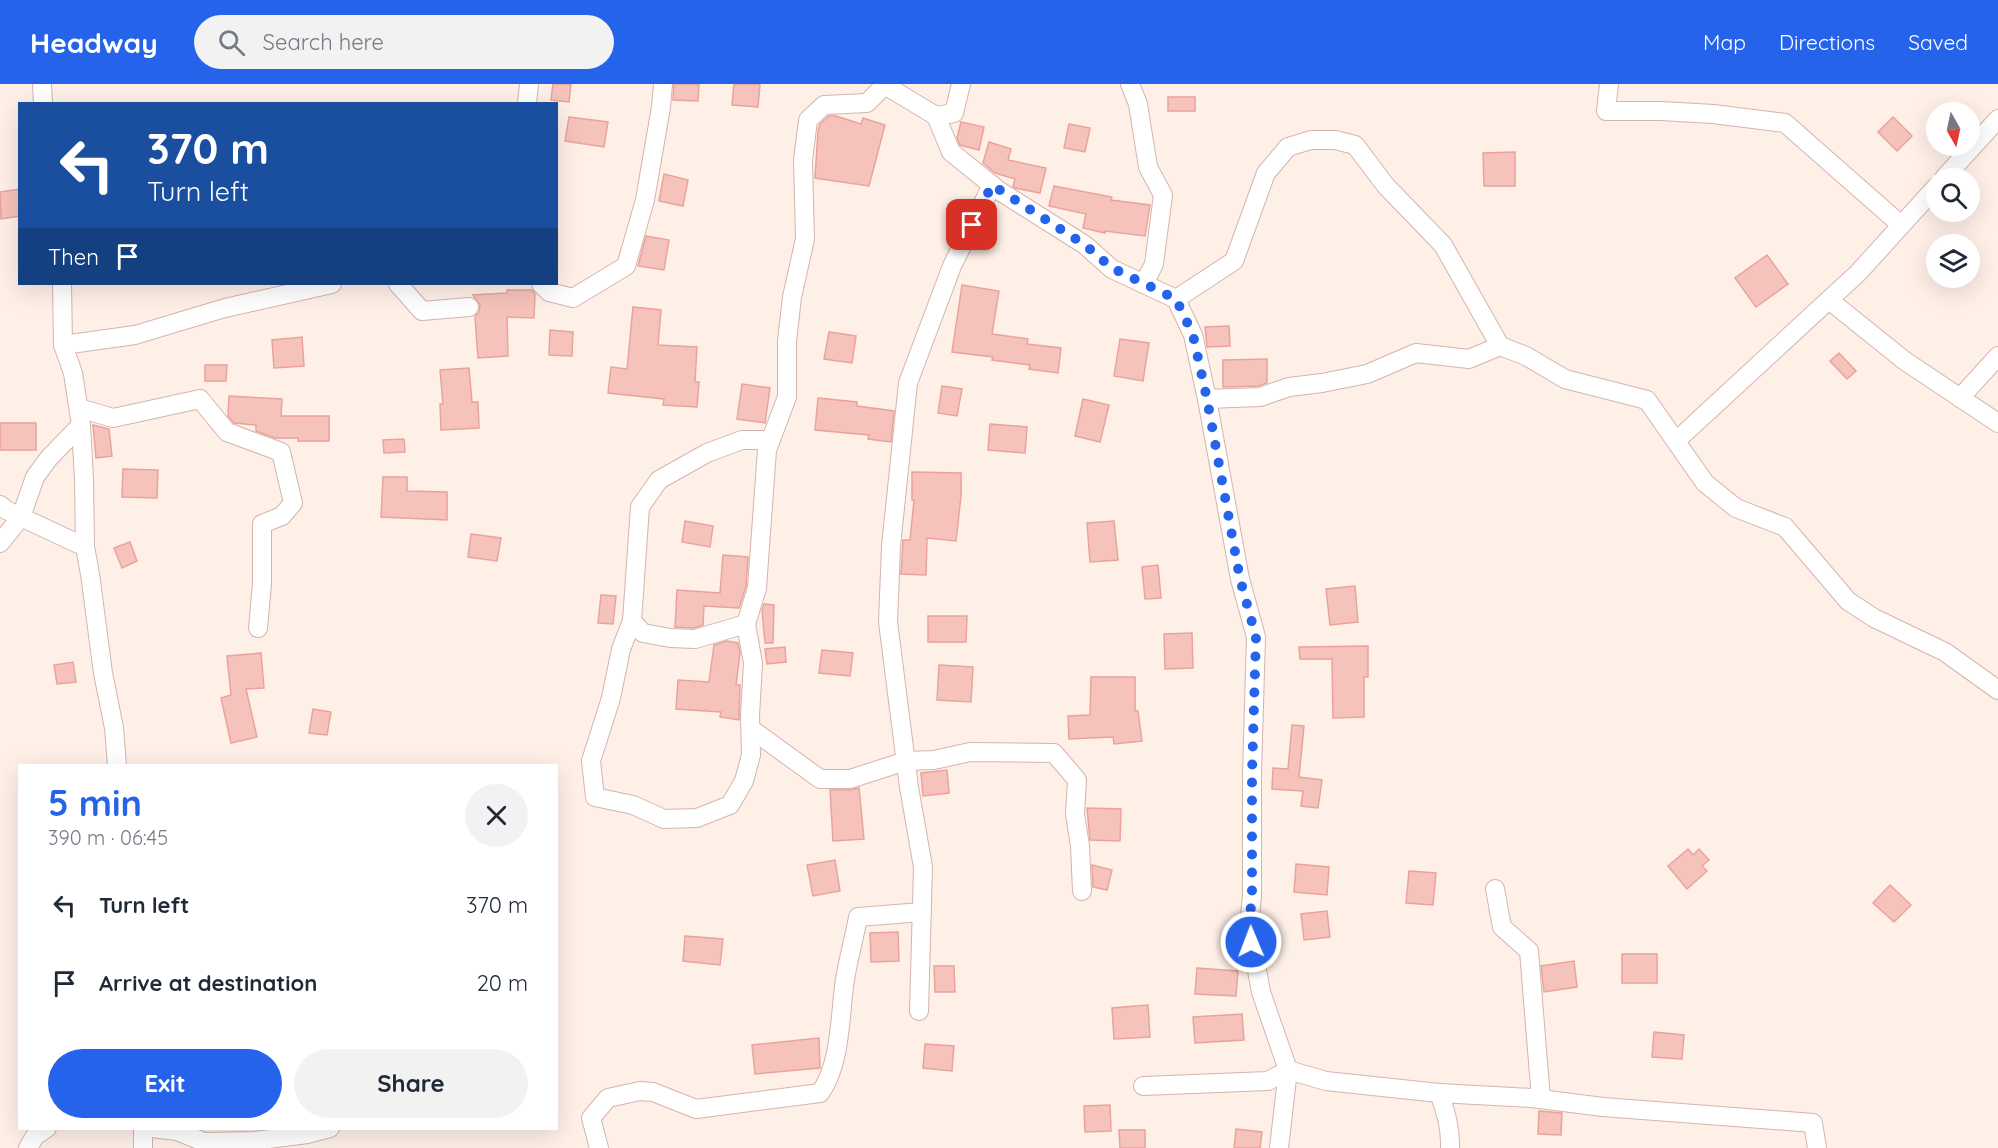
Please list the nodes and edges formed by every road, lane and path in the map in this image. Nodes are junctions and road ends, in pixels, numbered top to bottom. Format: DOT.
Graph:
graph roads {
  1 [pos="42,84"];
  2 [pos="529,84"];
  3 [pos="663,84"];
  4 [pos="884,84"];
  5 [pos="961,84"];
  6 [pos="1130,84"];
  7 [pos="1609,84"];
  8 [pos="43,102"];
  9 [pos="527,102"];
  10 [pos="936,116"];
  11 [pos="1998,119"];
  12 [pos="1953,168"];
  13 [pos="992,185"];
  14 [pos="1926,198"];
  15 [pos="1901,225"];
  16 [pos="1144,284"];
  17 [pos="62,285"];
  18 [pos="328,285"];
  19 [pos="399,285"];
  20 [pos="542,285"];
  21 [pos="1176,299"];
  22 [pos="1829,300"];
  23 [pos="469,307"];
  24 [pos="63,345"];
  25 [pos="1500,346"];
  26 [pos="1998,356"];
  27 [pos="1960,398"];
  28 [pos="1207,399"];
  29 [pos="80,417"];
  30 [pos="1998,423"];
  31 [pos="771,440"];
  32 [pos="1676,441"];
  33 [pos="0,505"];
  34 [pos="21,517"];
  35 [pos="0,543"];
  36 [pos="85,547"];
  37 [pos="632,621"];
  38 [pos="746,624"];
  39 [pos="258,628"];
  40 [pos="1998,690"];
  41 [pos="751,729"];
  42 [pos="906,761"];
  43 [pos="117,764"];
  44 [pos="1495,889"];
  45 [pos="1082,891"];
  46 [pos="922,912"];
  47 [pos="920,1011"];
  48 [pos="1288,1070"];
  49 [pos="1143,1086"];
  50 [pos="1439,1093"];
  51 [pos="1541,1100"];
  52 [pos="44,1130"];
  53 [pos="143,1130"];
  54 [pos="169,1130"];
  55 [pos="319,1130"];
  56 [pos="28,1148"];
  57 [pos="143,1148"];
  58 [pos="599,1148"];
  59 [pos="1279,1148"];
  60 [pos="1450,1148"];
  61 [pos="1817,1148"];
  1 -- 8 [label="street"];
  2 -- 9 [label="street"];
  3 -- 20 [label="street"];
  4 -- 10 [label="street"];
  4 -- 31 [label="street"];
  5 -- 10 [label="street"];
  6 -- 16 [label="street"];
  7 -- 15 [label="street"];
  10 -- 13 [label="street"];
  11 -- 12 [label="street"];
  13 -- 16 [label="street"];
  13 -- 42 [label="street"];
  14 -- 15 [label="street"];
  15 -- 22 [label="street"];
  16 -- 21 [label="street"];
  17 -- 24 [label="street"];
  18 -- 24 [label="street"];
  19 -- 23 [label="street"];
  21 -- 25 [label="street"];
  21 -- 28 [label="street"];
  22 -- 27 [label="street"];
  22 -- 32 [label="street"];
  24 -- 29 [label="street"];
  25 -- 28 [label="street"];
  25 -- 32 [label="street"];
  26 -- 27 [label="street"];
  27 -- 30 [label="street"];
  28 -- 48 [label="street"];
  29 -- 34 [label="street"];
  29 -- 36 [label="street"];
  29 -- 39 [label="street"];
  31 -- 37 [label="street"];
  31 -- 38 [label="street"];
  32 -- 40 [label="street"];
  33 -- 34 [label="street"];
  34 -- 35 [label="street"];
  34 -- 36 [label="street"];
  36 -- 43 [label="street"];
  37 -- 38 [label="street"];
  37 -- 41 [label="street"];
  38 -- 41 [label="street"];
  41 -- 42 [label="street"];
  42 -- 45 [label="street"];
  42 -- 46 [label="street"];
  44 -- 51 [label="street"];
  46 -- 47 [label="street"];
  46 -- 58 [label="street"];
  48 -- 49 [label="street"];
  48 -- 50 [label="street"];
  48 -- 59 [label="street"];
  50 -- 51 [label="street"];
  50 -- 60 [label="street"];
  51 -- 61 [label="street"];
  52 -- 56 [label="street"];
  53 -- 57 [label="street"];
  54 -- 55 [label="street"];
}
